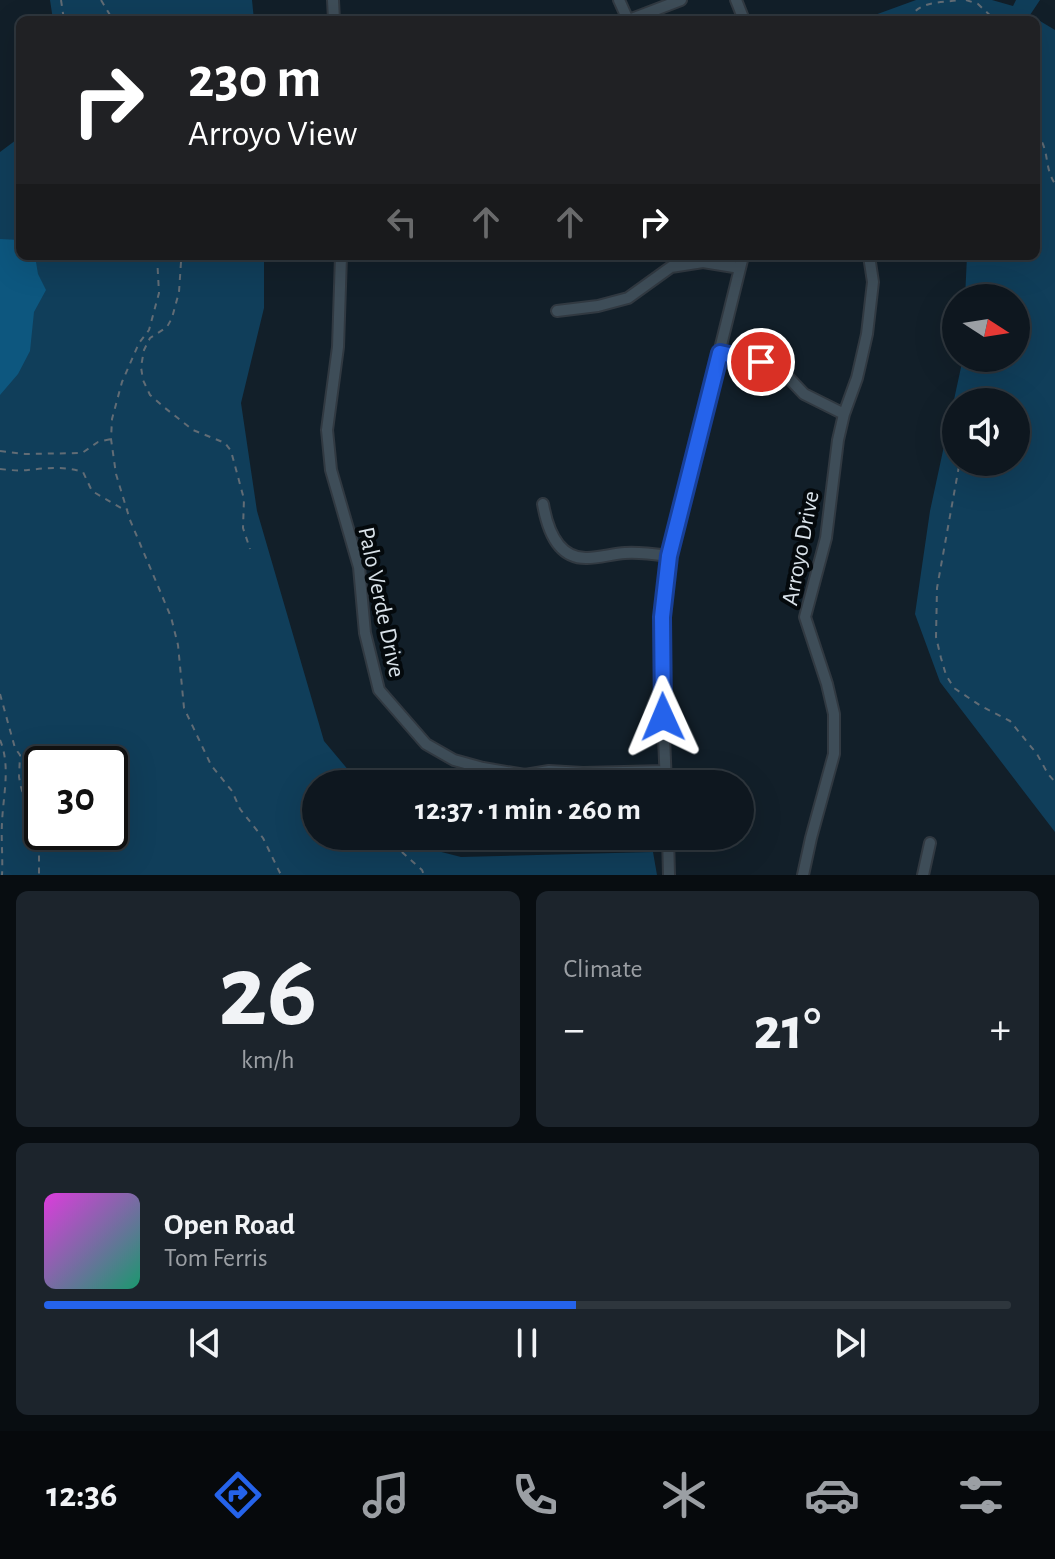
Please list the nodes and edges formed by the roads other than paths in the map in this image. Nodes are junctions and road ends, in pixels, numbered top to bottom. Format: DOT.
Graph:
graph roads {
  1 [pos="681,0"];
  2 [pos="639,16"];
  3 [pos="341,260"];
  4 [pos="742,260"];
  5 [pos="870,260"];
  6 [pos="740,268"];
  7 [pos="557,311"];
  8 [pos="720,353"];
  9 [pos="844,414"];
  10 [pos="543,504"];
  11 [pos="669,556"];
  12 [pos="495,770"];
  13 [pos="665,770"];
  14 [pos="930,843"];
  15 [pos="668,850"];
  16 [pos="669,875"];
  17 [pos="803,875"];
  18 [pos="923,875"];
  1 -- 2 [label="street"];
  3 -- 12 [label="street, Palo Verde Drive"];
  4 -- 6 [label="street"];
  5 -- 9 [label="street, Arroyo Drive"];
  6 -- 7 [label="street"];
  6 -- 8 [label="street"];
  8 -- 9 [label="street"];
  8 -- 11 [label="street"];
  9 -- 17 [label="street, Arroyo Drive"];
  10 -- 11 [label="street"];
  11 -- 13 [label="street"];
  14 -- 18 [label="street"];
  15 -- 16 [label="street"];
}
